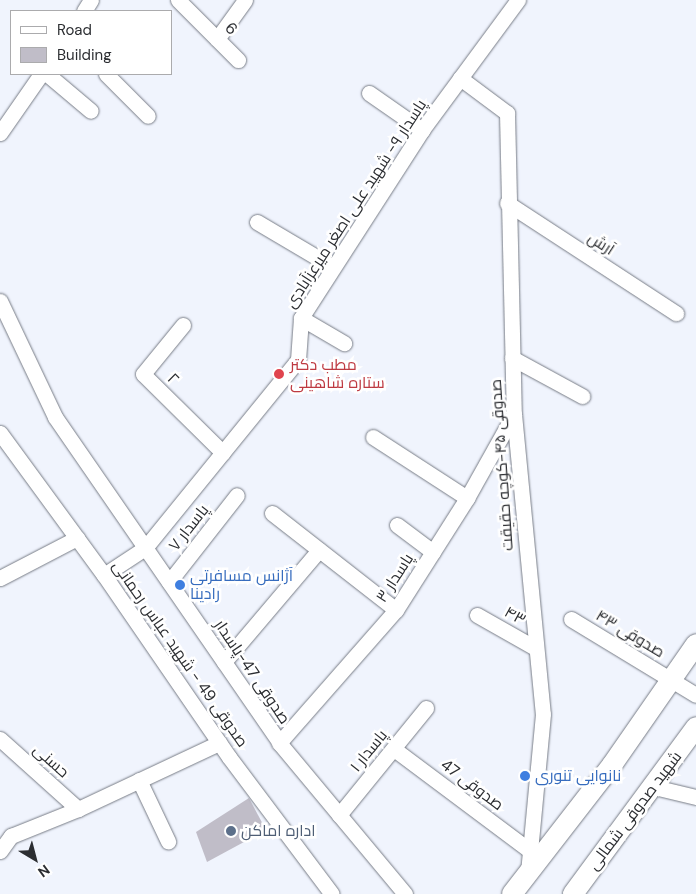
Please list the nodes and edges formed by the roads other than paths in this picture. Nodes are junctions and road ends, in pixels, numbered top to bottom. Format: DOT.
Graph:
graph roads {
  1 [pos="178,0"];
  2 [pos="245,0"];
  3 [pos="518,0"];
  4 [pos="217,39"];
  5 [pos="238,60"];
  6 [pos="40,75"];
  7 [pos="48,75"];
  8 [pos="107,75"];
  9 [pos="460,78"];
  10 [pos="369,93"];
  11 [pos="91,111"];
  12 [pos="148,116"];
  13 [pos="422,130"];
  14 [pos="0,133"];
  15 [pos="507,204"];
  16 [pos="257,222"];
  17 [pos="333,267"];
  18 [pos="0,301"];
  19 [pos="676,313"];
  20 [pos="301,318"];
  21 [pos="183,325"];
  22 [pos="344,342"];
  23 [pos="512,358"];
  24 [pos="582,396"];
  25 [pos="514,414"];
  26 [pos="0,434"];
  27 [pos="373,437"];
  28 [pos="223,453"];
  29 [pos="237,495"];
  30 [pos="467,498"];
  31 [pos="272,514"];
  32 [pos="397,524"];
  33 [pos="77,538"];
  34 [pos="145,548"];
  35 [pos="319,550"];
  36 [pos="433,552"];
  37 [pos="104,574"];
  38 [pos="0,578"];
  39 [pos="169,582"];
  40 [pos="396,610"];
  41 [pos="477,615"];
  42 [pos="571,619"];
  43 [pos="696,644"];
  44 [pos="535,648"];
  45 [pos="224,662"];
  46 [pos="672,679"];
  47 [pos="696,694"];
  48 [pos="426,708"];
  49 [pos="696,727"];
  50 [pos="0,739"];
  51 [pos="220,742"];
  52 [pos="279,743"];
  53 [pos="394,749"];
  54 [pos="139,780"];
  55 [pos="654,787"];
  56 [pos="696,797"];
  57 [pos="78,809"];
  58 [pos="339,816"];
  59 [pos="6,832"];
  60 [pos="168,841"];
  61 [pos="529,850"];
  62 [pos="0,851"];
  63 [pos="528,872"];
  64 [pos="332,894"];
  65 [pos="405,894"];
  66 [pos="512,894"];
  67 [pos="573,894"];
  1 -- 4 [label="street, 6"];
  2 -- 4 [label="street"];
  3 -- 9 [label="street, پاسدار ۹- شهید علی اصغر میرعزآبادی"];
  4 -- 5 [label="street, 6"];
  6 -- 14 [label="street"];
  7 -- 11 [label="street"];
  8 -- 12 [label="street"];
  9 -- 13 [label="street, پاسدار ۹- شهید علی اصغر میرعزآبادی"];
  9 -- 15 [label="street, صدوقی ۴۵-کوچه حقیقت"];
  10 -- 13 [label="street"];
  13 -- 17 [label="street, پاسدار ۹- شهید علی اصغر میرعزآبادی"];
  15 -- 19 [label="street, آرش"];
  15 -- 23 [label="street, صدوقی ۴۵-کوچه حقیقت"];
  16 -- 17 [label="street"];
  17 -- 20 [label="street, پاسدار ۹- شهید علی اصغر میرعزآبادی"];
  18 -- 34 [label="street, صدوقی 47-پاسدار"];
  20 -- 22 [label="street"];
  20 -- 28 [label="street, پاسدار ۹- شهید علی اصغر میرعزآبادی"];
  21 -- 28 [label="street, ۲"];
  23 -- 24 [label="street"];
  23 -- 25 [label="street, صدوقی ۴۵-کوچه حقیقت"];
  25 -- 30 [label="street, پاسدار ۳"];
  25 -- 44 [label="street, صدوقی ۴۵-کوچه حقیقت"];
  26 -- 33 [label="street, صدوقی 49 - شهید عباس رحمانی"];
  27 -- 30 [label="street"];
  28 -- 34 [label="street, پاسدار ۹- شهید علی اصغر میرعزآبادی"];
  29 -- 39 [label="street, پاسدار ۷"];
  30 -- 36 [label="street, پاسدار ۳"];
  31 -- 35 [label="street"];
  32 -- 36 [label="street"];
  33 -- 37 [label="street, صدوقی 49 - شهید عباس رحمانی"];
  33 -- 38 [label="street"];
  34 -- 37 [label="street, پاسدار ۹- شهید علی اصغر میرعزآبادی"];
  34 -- 39 [label="street, صدوقی 47-پاسدار"];
  35 -- 40 [label="street"];
  35 -- 45 [label="street"];
  36 -- 40 [label="street, پاسدار ۳"];
  37 -- 51 [label="street, صدوقی 49 - شهید عباس رحمانی"];
  39 -- 45 [label="street, صدوقی 47-پاسدار"];
  40 -- 52 [label="street, پاسدار ۳"];
  41 -- 44 [label="street, ۴۳"];
  42 -- 46 [label="street, صدوقی ۴۳"];
  43 -- 46 [label="main road"];
  44 -- 61 [label="street, صدوقی ۴۵-کوچه حقیقت"];
  45 -- 52 [label="street, صدوقی 47-پاسدار"];
  46 -- 47 [label="street, صدوقی ۴۳"];
  46 -- 63 [label="main road"];
  48 -- 53 [label="street, پاسدار ۱"];
  49 -- 55 [label="main road, شهید صدوقی شمالی"];
  50 -- 57 [label="street, حسنی"];
  51 -- 54 [label="street"];
  51 -- 64 [label="street, صدوقی 49 - شهید عباس رحمانی"];
  52 -- 58 [label="street, صدوقی 47-پاسدار"];
  53 -- 58 [label="street, پاسدار ۱"];
  53 -- 61 [label="street, صدوقی 47"];
  54 -- 57 [label="street"];
  54 -- 60 [label="street"];
  55 -- 56 [label="street"];
  55 -- 67 [label="main road, شهید صدوقی شمالی"];
  57 -- 59 [label="street"];
  58 -- 65 [label="street, صدوقی 47-پاسدار"];
  59 -- 62 [label="street"];
  61 -- 63 [label="street, صدوقی ۴۵-کوچه حقیقت"];
  63 -- 66 [label="main road"];
}
